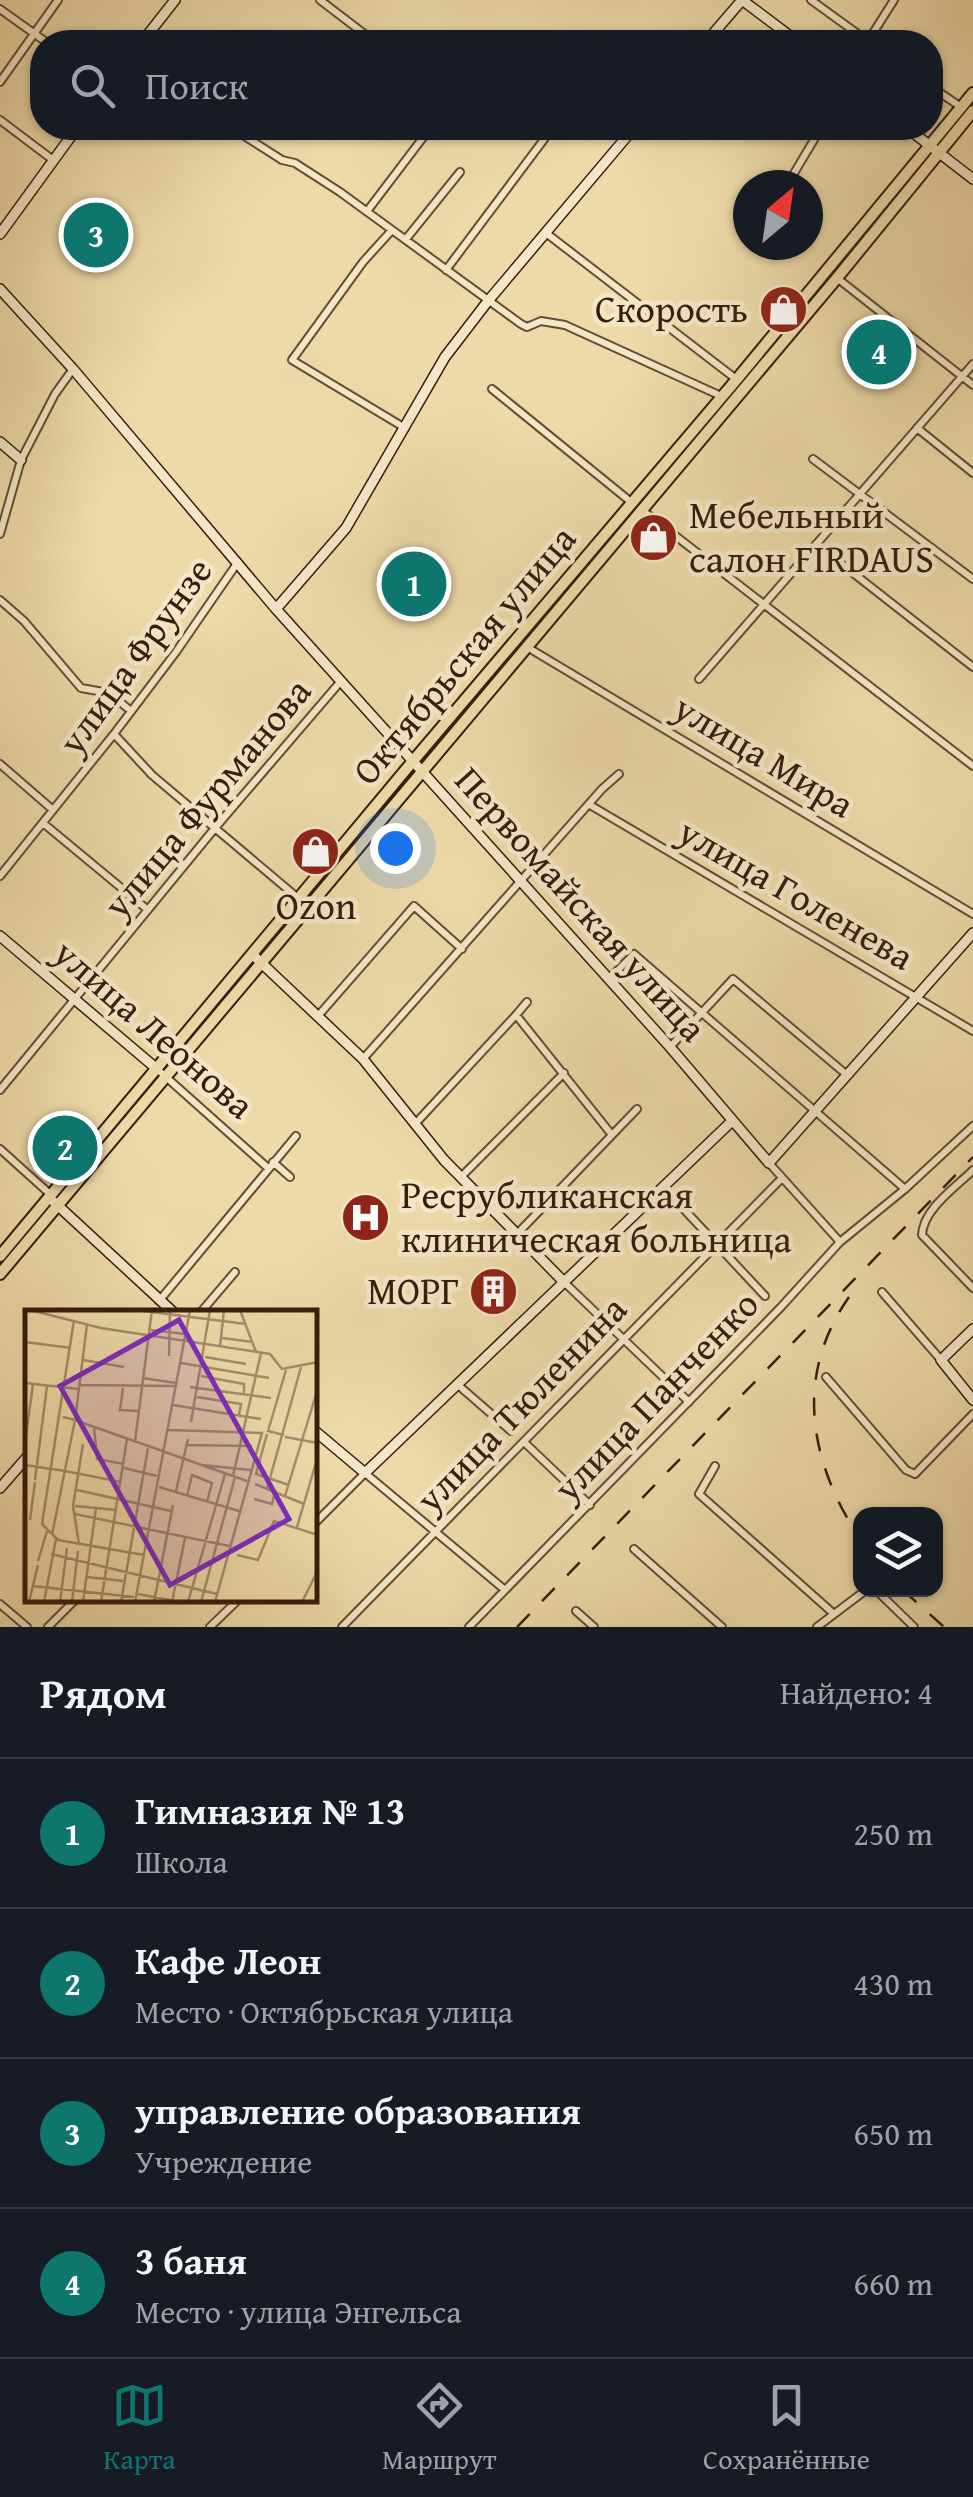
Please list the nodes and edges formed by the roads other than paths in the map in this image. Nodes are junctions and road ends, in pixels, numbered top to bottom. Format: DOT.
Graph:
graph roads {
  1 [pos="58,0"];
  2 [pos="175,0"];
  3 [pos="320,0"];
  4 [pos="742,0"];
  5 [pos="811,0"];
  6 [pos="894,0"];
  7 [pos="0,9"];
  8 [pos="37,30"];
  9 [pos="151,30"];
  10 [pos="359,30"];
  11 [pos="716,30"];
  12 [pos="782,30"];
  13 [pos="852,30"];
  14 [pos="875,30"];
  15 [pos="30,31"];
  16 [pos="30,40"];
  17 [pos="0,82"];
  18 [pos="973,92"];
  19 [pos="943,95"];
  20 [pos="969,112"];
  21 [pos="0,120"];
  22 [pos="68,140"];
  23 [pos="252,140"];
  24 [pos="420,140"];
  25 [pos="544,140"];
  26 [pos="624,140"];
  27 [pos="814,140"];
  28 [pos="922,140"];
  29 [pos="935,150"];
  30 [pos="54,160"];
  31 [pos="796,170"];
  32 [pos="460,172"];
  33 [pos="973,179"];
  34 [pos="368,210"];
  35 [pos="392,230"];
  36 [pos="0,234"];
  37 [pos="546,234"];
  38 [pos="406,240"];
  39 [pos="446,270"];
  40 [pos="837,278"];
  41 [pos="0,289"];
  42 [pos="488,301"];
  43 [pos="973,364"];
  44 [pos="73,370"];
  45 [pos="962,377"];
  46 [pos="737,379"];
  47 [pos="973,385"];
  48 [pos="492,389"];
  49 [pos="722,397"];
  50 [pos="405,428"];
  51 [pos="917,428"];
  52 [pos="0,442"];
  53 [pos="813,459"];
  54 [pos="21,460"];
  55 [pos="973,473"];
  56 [pos="860,494"];
  57 [pos="637,506"];
  58 [pos="0,534"];
  59 [pos="816,544"];
  60 [pos="238,562"];
  61 [pos="973,579"];
  62 [pos="0,600"];
  63 [pos="762,606"];
  64 [pos="276,608"];
  65 [pos="526,646"];
  66 [pos="973,667"];
  67 [pos="699,679"];
  68 [pos="342,681"];
  69 [pos="131,711"];
  70 [pos="114,734"];
  71 [pos="0,764"];
  72 [pos="417,766"];
  73 [pos="973,766"];
  74 [pos="620,774"];
  75 [pos="590,805"];
  76 [pos="53,810"];
  77 [pos="43,823"];
  78 [pos="215,828"];
  79 [pos="0,876"];
  80 [pos="521,881"];
  81 [pos="299,899"];
  82 [pos="148,910"];
  83 [pos="973,914"];
  84 [pos="973,933"];
  85 [pos="0,936"];
  86 [pos="462,949"];
  87 [pos="258,960"];
  88 [pos="609,979"];
  89 [pos="916,997"];
  90 [pos="75,998"];
  91 [pos="527,1002"];
  92 [pos="702,1013"];
  93 [pos="516,1015"];
  94 [pos="318,1017"];
  95 [pos="973,1031"];
  96 [pos="670,1047"];
  97 [pos="363,1059"];
  98 [pos="157,1068"];
  99 [pos="564,1073"];
  100 [pos="848,1076"];
  101 [pos="167,1077"];
  102 [pos="0,1090"];
  103 [pos="638,1110"];
  104 [pos="816,1112"];
  105 [pos="732,1121"];
  106 [pos="415,1124"];
  107 [pos="973,1126"];
  108 [pos="612,1135"];
  109 [pos="296,1136"];
  110 [pos="0,1149"];
  111 [pos="768,1164"];
  112 [pos="270,1165"];
  113 [pos="973,1170"];
  114 [pos="290,1177"];
  115 [pos="462,1177"];
  116 [pos="782,1178"];
  117 [pos="664,1188"];
  118 [pos="905,1189"];
  119 [pos="54,1201"];
  120 [pos="517,1234"];
  121 [pos="840,1242"];
  122 [pos="718,1244"];
  123 [pos="0,1256"];
  124 [pos="235,1272"];
  125 [pos="0,1274"];
  126 [pos="566,1283"];
  127 [pos="973,1288"];
  128 [pos="882,1292"];
  129 [pos="765,1296"];
  130 [pos="160,1301"];
  131 [pos="152,1310"];
  132 [pos="170,1310"];
  133 [pos="203,1310"];
  134 [pos="973,1329"];
  135 [pos="622,1340"];
  136 [pos="941,1360"];
  137 [pos="826,1377"];
  138 [pos="458,1385"];
  139 [pos="973,1400"];
  140 [pos="689,1402"];
  141 [pos="973,1414"];
  142 [pos="511,1432"];
  143 [pos="318,1434"];
  144 [pos="524,1442"];
  145 [pos="25,1459"];
  146 [pos="715,1466"];
  147 [pos="365,1473"];
  148 [pos="0,1488"];
  149 [pos="590,1505"];
  150 [pos="318,1520"];
  151 [pos="436,1530"];
  152 [pos="634,1548"];
  153 [pos="505,1590"];
  154 [pos="857,1597"];
  155 [pos="883,1597"];
  156 [pos="72,1602"];
  157 [pos="236,1602"];
  158 [pos="0,1604"];
  159 [pos="576,1610"];
  160 [pos="834,1614"];
  161 [pos="27,1627"];
  162 [pos="48,1627"];
  163 [pos="210,1627"];
  164 [pos="342,1627"];
  165 [pos="469,1627"];
  166 [pos="594,1627"];
  167 [pos="722,1627"];
  168 [pos="817,1627"];
  169 [pos="914,1627"];
  1 -- 8 [label="street"];
  2 -- 9 [label="street"];
  3 -- 10 [label="street"];
  4 -- 11 [label="street"];
  4 -- 12 [label="street"];
  5 -- 13 [label="street"];
  6 -- 14 [label="street"];
  7 -- 15 [label="street"];
  16 -- 17 [label="street"];
  18 -- 20 [label="main road, Октябрьская улица"];
  19 -- 20 [label="street"];
  20 -- 29 [label="main road, Октябрьская улица"];
  21 -- 30 [label="street"];
  22 -- 30 [label="street"];
  23 -- 34 [label="street"];
  24 -- 34 [label="street"];
  25 -- 39 [label="street"];
  26 -- 37 [label="street"];
  27 -- 31 [label="street"];
  28 -- 29 [label="street"];
  29 -- 33 [label="street"];
  29 -- 40 [label="main road, Октябрьская улица"];
  29 -- 46 [label="main road, Октябрьская улица"];
  30 -- 36 [label="street"];
  32 -- 38 [label="street"];
  34 -- 35 [label="street"];
  35 -- 38 [label="street"];
  35 -- 50 [label="street"];
  37 -- 42 [label="street"];
  37 -- 46 [label="street"];
  38 -- 39 [label="street"];
  39 -- 42 [label="street"];
  40 -- 45 [label="street"];
  40 -- 57 [label="main road, Октябрьская улица"];
  41 -- 44 [label="street, Первомайская улица"];
  42 -- 49 [label="street"];
  42 -- 50 [label="street"];
  43 -- 45 [label="street"];
  44 -- 54 [label="street"];
  44 -- 60 [label="street, Первомайская улица"];
  45 -- 47 [label="street"];
  45 -- 51 [label="street"];
  46 -- 49 [label="main road, Октябрьская улица"];
  48 -- 57 [label="street"];
  49 -- 57 [label="main road, Октябрьская улица"];
  50 -- 64 [label="street"];
  51 -- 55 [label="street"];
  51 -- 56 [label="street"];
  52 -- 54 [label="street"];
  53 -- 56 [label="street"];
  54 -- 58 [label="street"];
  56 -- 59 [label="street"];
  56 -- 61 [label="street"];
  57 -- 63 [label="street"];
  57 -- 65 [label="main road, Октябрьская улица"];
  57 -- 72 [label="main road, Октябрьская улица"];
  59 -- 63 [label="street"];
  59 -- 66 [label="street"];
  60 -- 64 [label="street, Первомайская улица"];
  60 -- 69 [label="street, улица Фрунзе"];
  62 -- 69 [label="street"];
  63 -- 67 [label="street"];
  63 -- 73 [label="street"];
  64 -- 68 [label="street, Первомайская улица"];
  65 -- 72 [label="main road, Октябрьская улица"];
  65 -- 83 [label="street, улица Мира"];
  68 -- 72 [label="street, Первомайская улица"];
  68 -- 78 [label="street, улица Фурманова"];
  69 -- 70 [label="street, улица Фрунзе"];
  70 -- 76 [label="street, улица Фрунзе"];
  70 -- 78 [label="street"];
  71 -- 76 [label="street"];
  72 -- 80 [label="street, Первомайская улица"];
  72 -- 81 [label="main road, Октябрьская улица"];
  72 -- 87 [label="main road, Октябрьская улица"];
  74 -- 75 [label="street"];
  75 -- 80 [label="street"];
  75 -- 89 [label="street, улица Голенева"];
  76 -- 77 [label="street, улица Фрунзе"];
  77 -- 79 [label="street, улица Фрунзе"];
  77 -- 82 [label="street"];
  78 -- 81 [label="street"];
  78 -- 82 [label="street, улица Фурманова"];
  80 -- 86 [label="street"];
  80 -- 88 [label="street, Первомайская улица"];
  81 -- 87 [label="main road, Октябрьская улица"];
  82 -- 90 [label="street, улица Фурманова"];
  84 -- 89 [label="street"];
  85 -- 90 [label="street, улица Леонова"];
  86 -- 94 [label="street"];
  86 -- 97 [label="street"];
  87 -- 94 [label="street"];
  87 -- 98 [label="main road, Октябрьская улица"];
  87 -- 101 [label="main road, Октябрьская улица"];
  88 -- 92 [label="street"];
  88 -- 96 [label="street, Первомайская улица"];
  89 -- 95 [label="street, улица Голенева"];
  89 -- 100 [label="street"];
  90 -- 98 [label="street, улица Леонова"];
  90 -- 102 [label="street, улица Фурманова"];
  91 -- 93 [label="street"];
  92 -- 96 [label="street"];
  92 -- 100 [label="street"];
  92 -- 104 [label="street"];
  93 -- 99 [label="street"];
  93 -- 106 [label="street"];
  94 -- 97 [label="street"];
  96 -- 105 [label="street, Первомайская улица"];
  97 -- 106 [label="street"];
  98 -- 101 [label="street, улица Леонова"];
  98 -- 119 [label="main road, Октябрьская улица"];
  99 -- 108 [label="street"];
  99 -- 115 [label="street"];
  100 -- 104 [label="street"];
  101 -- 112 [label="street, улица Леонова"];
  101 -- 119 [label="main road, Октябрьская улица"];
  103 -- 108 [label="street"];
  104 -- 111 [label="street"];
  104 -- 118 [label="street"];
  105 -- 111 [label="street, Первомайская улица"];
  105 -- 117 [label="street"];
  106 -- 115 [label="street"];
  107 -- 118 [label="street, улица Панченко"];
  108 -- 120 [label="street"];
  109 -- 112 [label="street"];
  110 -- 119 [label="street"];
  111 -- 116 [label="street, Первомайская улица"];
  112 -- 114 [label="street, улица Леонова"];
  112 -- 130 [label="street"];
  113 -- 127 [label="street"];
  115 -- 120 [label="street"];
  116 -- 121 [label="street, Первомайская улица"];
  116 -- 122 [label="street, улица Тюленина"];
  117 -- 122 [label="street"];
  117 -- 126 [label="street"];
  118 -- 121 [label="street, улица Панченко"];
  119 -- 123 [label="main road, Октябрьская улица"];
  119 -- 125 [label="main road, Октябрьская улица"];
  119 -- 130 [label="street"];
  120 -- 126 [label="street"];
  121 -- 140 [label="street, улица Панченко"];
  122 -- 129 [label="street"];
  122 -- 135 [label="street, улица Тюленина"];
  124 -- 133 [label="street"];
  126 -- 135 [label="street"];
  126 -- 138 [label="street"];
  128 -- 136 [label="street"];
  130 -- 131 [label="street"];
  130 -- 132 [label="street"];
  134 -- 136 [label="street"];
  135 -- 140 [label="street"];
  135 -- 144 [label="street, улица Тюленина"];
  136 -- 139 [label="street"];
  137 -- 141 [label="street"];
  138 -- 142 [label="street"];
  138 -- 147 [label="street"];
  140 -- 149 [label="street, улица Панченко"];
  143 -- 147 [label="street"];
  144 -- 149 [label="street"];
  144 -- 151 [label="street, улица Тюленина"];
  145 -- 148 [label="street"];
  146 -- 160 [label="street"];
  147 -- 150 [label="street"];
  147 -- 151 [label="street"];
  149 -- 153 [label="street, улица Панченко"];
  151 -- 153 [label="street"];
  151 -- 164 [label="street, улица Тюленина"];
  152 -- 167 [label="street"];
  153 -- 165 [label="street, улица Панченко"];
  154 -- 160 [label="street"];
  155 -- 169 [label="street"];
  156 -- 162 [label="street"];
  157 -- 163 [label="street"];
  158 -- 161 [label="street"];
  159 -- 166 [label="street"];
  160 -- 168 [label="street"];
}
